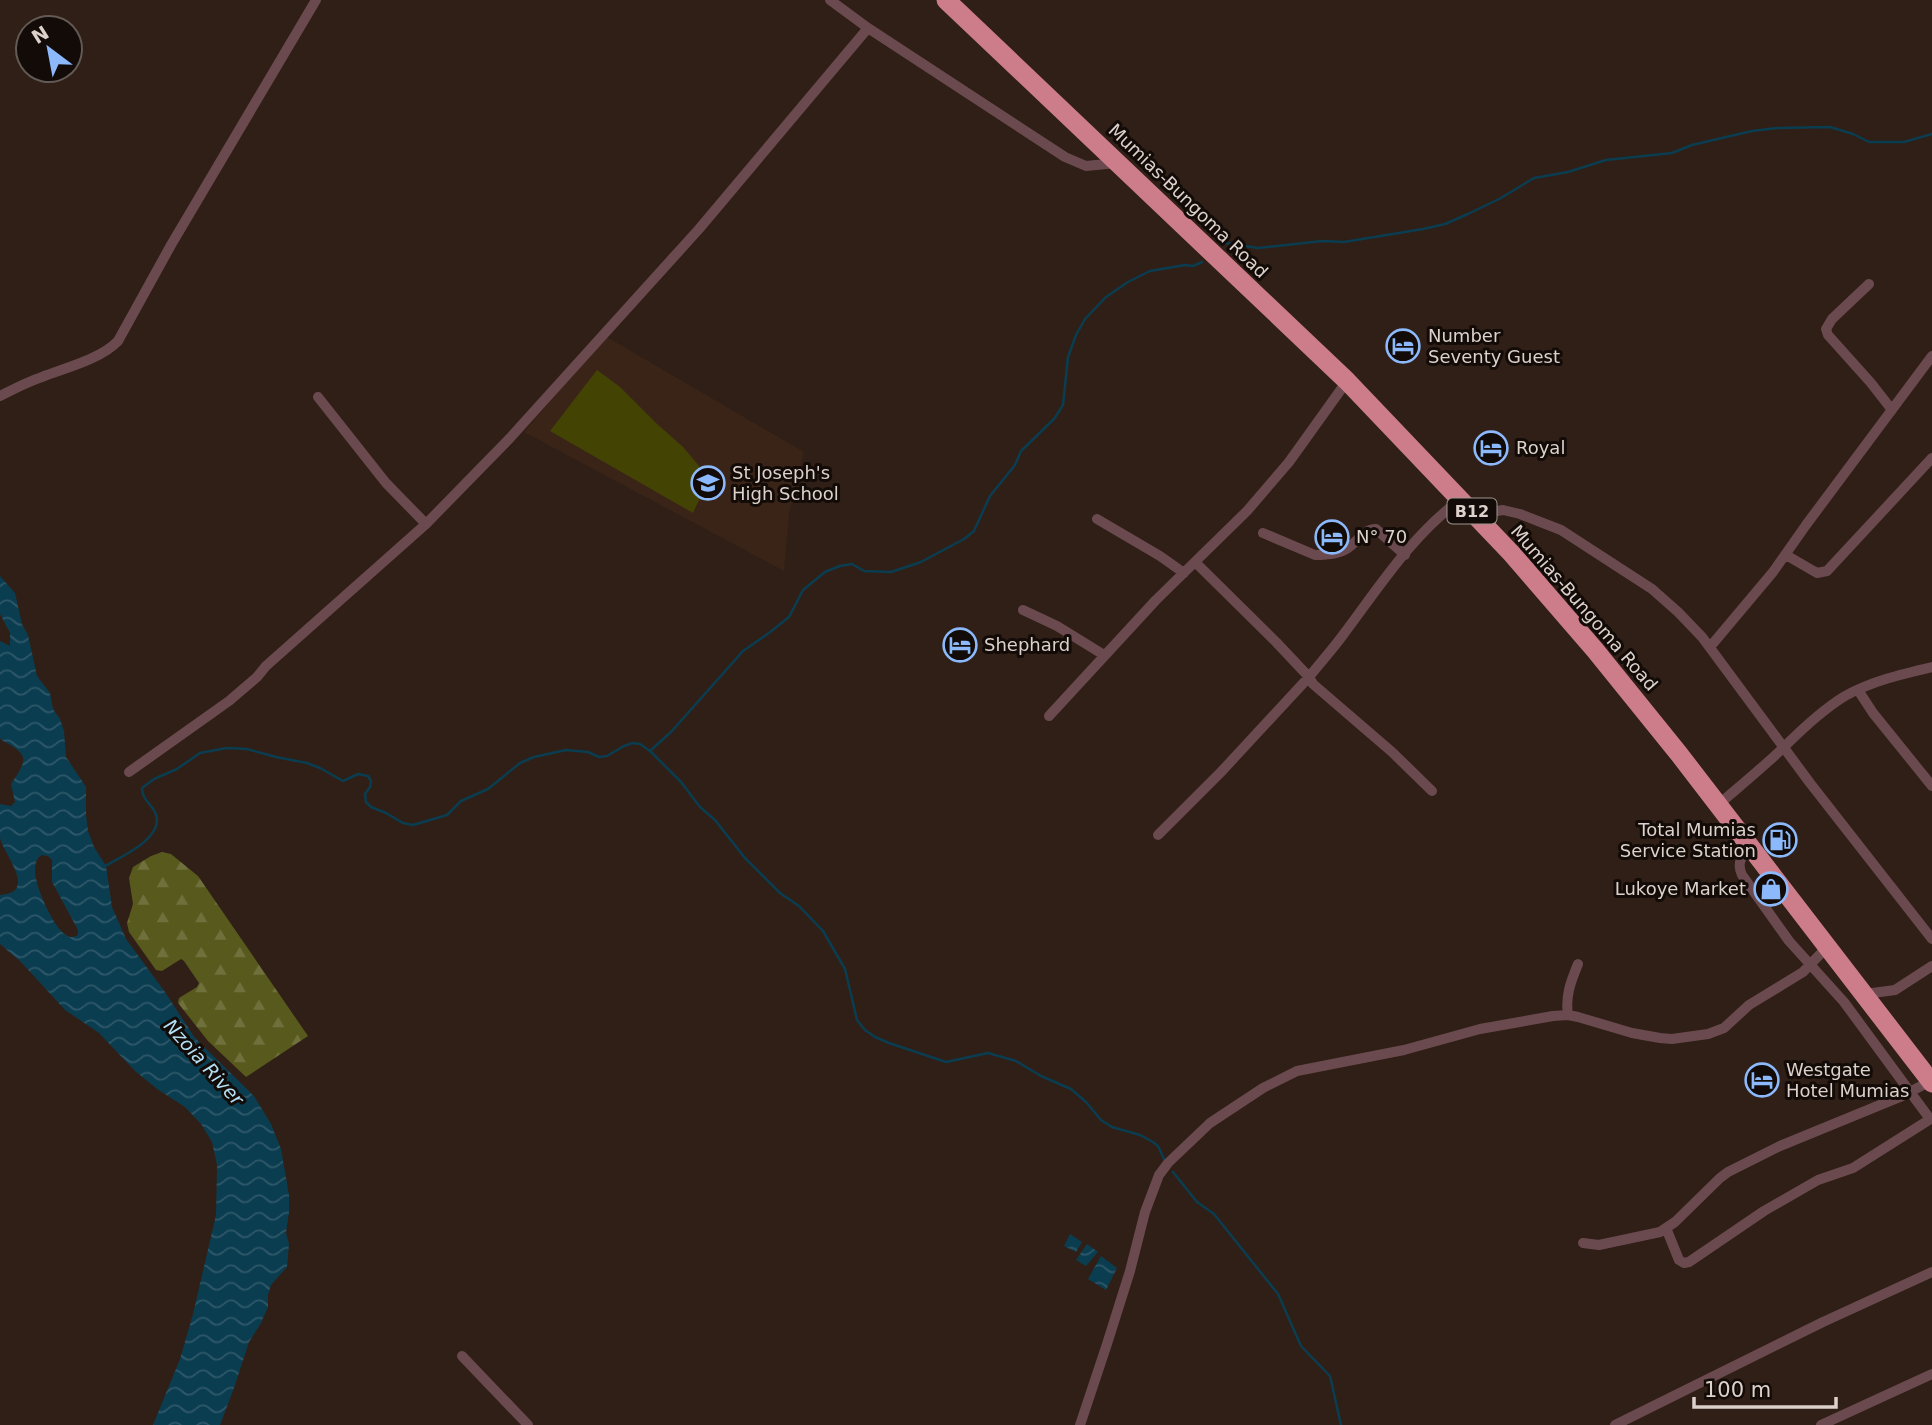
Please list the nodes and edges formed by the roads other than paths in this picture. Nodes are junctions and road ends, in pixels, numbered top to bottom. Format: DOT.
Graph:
graph roads {
  1 [pos="316,0"];
  2 [pos="831,0"];
  3 [pos="946,0"];
  4 [pos="868,28"];
  5 [pos="1117,163"];
  6 [pos="1869,284"];
  7 [pos="1932,356"];
  8 [pos="1347,381"];
  9 [pos="0,396"];
  10 [pos="318,397"];
  11 [pos="1892,410"];
  12 [pos="1932,458"];
  13 [pos="1461,499"];
  14 [pos="1097,519"];
  15 [pos="1480,520"];
  16 [pos="426,524"];
  17 [pos="1263,533"];
  18 [pos="1405,555"];
  19 [pos="1786,555"];
  20 [pos="1195,562"];
  21 [pos="1184,573"];
  22 [pos="1023,610"];
  23 [pos="1710,647"];
  24 [pos="1104,655"];
  25 [pos="1932,667"];
  26 [pos="1309,677"];
  27 [pos="1858,690"];
  28 [pos="1049,716"];
  29 [pos="1784,746"];
  30 [pos="129,772"];
  31 [pos="1932,786"];
  32 [pos="1432,790"];
  33 [pos="1718,805"];
  34 [pos="1158,835"];
  35 [pos="1751,846"];
  36 [pos="1794,902"];
  37 [pos="1773,920"];
  38 [pos="1932,939"];
  39 [pos="1833,952"];
  40 [pos="1578,964"];
  41 [pos="1811,964"];
  42 [pos="1932,966"];
  43 [pos="1820,974"];
  44 [pos="1863,992"];
  45 [pos="1844,1002"];
  46 [pos="1881,1014"];
  47 [pos="1568,1015"];
  48 [pos="1862,1026"];
  49 [pos="1904,1045"];
  50 [pos="1885,1058"];
  51 [pos="1931,1082"];
  52 [pos="1909,1092"];
  53 [pos="1931,1119"];
  54 [pos="1666,1228"];
  55 [pos="1583,1243"];
  56 [pos="1932,1272"];
  57 [pos="462,1356"];
  58 [pos="1932,1374"];
  59 [pos="528,1425"];
  60 [pos="1080,1425"];
  61 [pos="1615,1425"];
  62 [pos="1821,1425"];
  1 -- 9 [label="street"];
  2 -- 4 [label="street"];
  3 -- 5 [label="highway, Mumias-Bungoma Road / B12"];
  4 -- 5 [label="street"];
  4 -- 16 [label="street"];
  5 -- 8 [label="highway, Mumias-Bungoma Road / B12"];
  6 -- 11 [label="street"];
  7 -- 11 [label="street"];
  8 -- 13 [label="highway, Mumias-Bungoma Road / B12"];
  8 -- 20 [label="street"];
  10 -- 16 [label="street"];
  11 -- 19 [label="street"];
  12 -- 19 [label="street"];
  13 -- 15 [label="highway, Mumias-Bungoma Road / B12"];
  13 -- 18 [label="street"];
  14 -- 21 [label="street"];
  15 -- 23 [label="street"];
  15 -- 33 [label="highway, Mumias-Bungoma Road / B12"];
  16 -- 30 [label="street"];
  17 -- 18 [label="street"];
  18 -- 26 [label="street"];
  19 -- 23 [label="street"];
  20 -- 21 [label="street"];
  20 -- 26 [label="street"];
  21 -- 24 [label="street"];
  22 -- 24 [label="street"];
  23 -- 29 [label="street"];
  24 -- 28 [label="street"];
  25 -- 27 [label="street"];
  26 -- 32 [label="street"];
  26 -- 34 [label="street"];
  27 -- 29 [label="street"];
  27 -- 31 [label="street"];
  29 -- 33 [label="street"];
  29 -- 38 [label="street"];
  33 -- 35 [label="highway, Mumias-Bungoma Road / B12"];
  35 -- 36 [label="highway, Mumias-Bungoma Road / B12"];
  35 -- 37 [label="street"];
  36 -- 37 [label="street"];
  36 -- 39 [label="highway, Mumias-Bungoma Road / B12"];
  37 -- 41 [label="street"];
  39 -- 41 [label="street"];
  39 -- 43 [label="street"];
  39 -- 44 [label="highway, Mumias-Bungoma Road / B12"];
  40 -- 47 [label="street"];
  41 -- 43 [label="street"];
  41 -- 47 [label="street"];
  42 -- 44 [label="street"];
  43 -- 45 [label="street"];
  44 -- 45 [label="street"];
  44 -- 46 [label="highway, Mumias-Bungoma Road / B12"];
  45 -- 48 [label="street"];
  46 -- 48 [label="street"];
  46 -- 49 [label="highway, Mumias-Bungoma Road / B12"];
  47 -- 60 [label="street"];
  48 -- 50 [label="street"];
  49 -- 50 [label="street"];
  49 -- 51 [label="highway, Mumias-Bungoma Road / B12"];
  50 -- 52 [label="street"];
  51 -- 52 [label="street"];
  52 -- 53 [label="street"];
  52 -- 54 [label="street"];
  53 -- 54 [label="street"];
  54 -- 55 [label="street"];
  56 -- 61 [label="street"];
  57 -- 59 [label="street"];
  58 -- 62 [label="street"];
}
